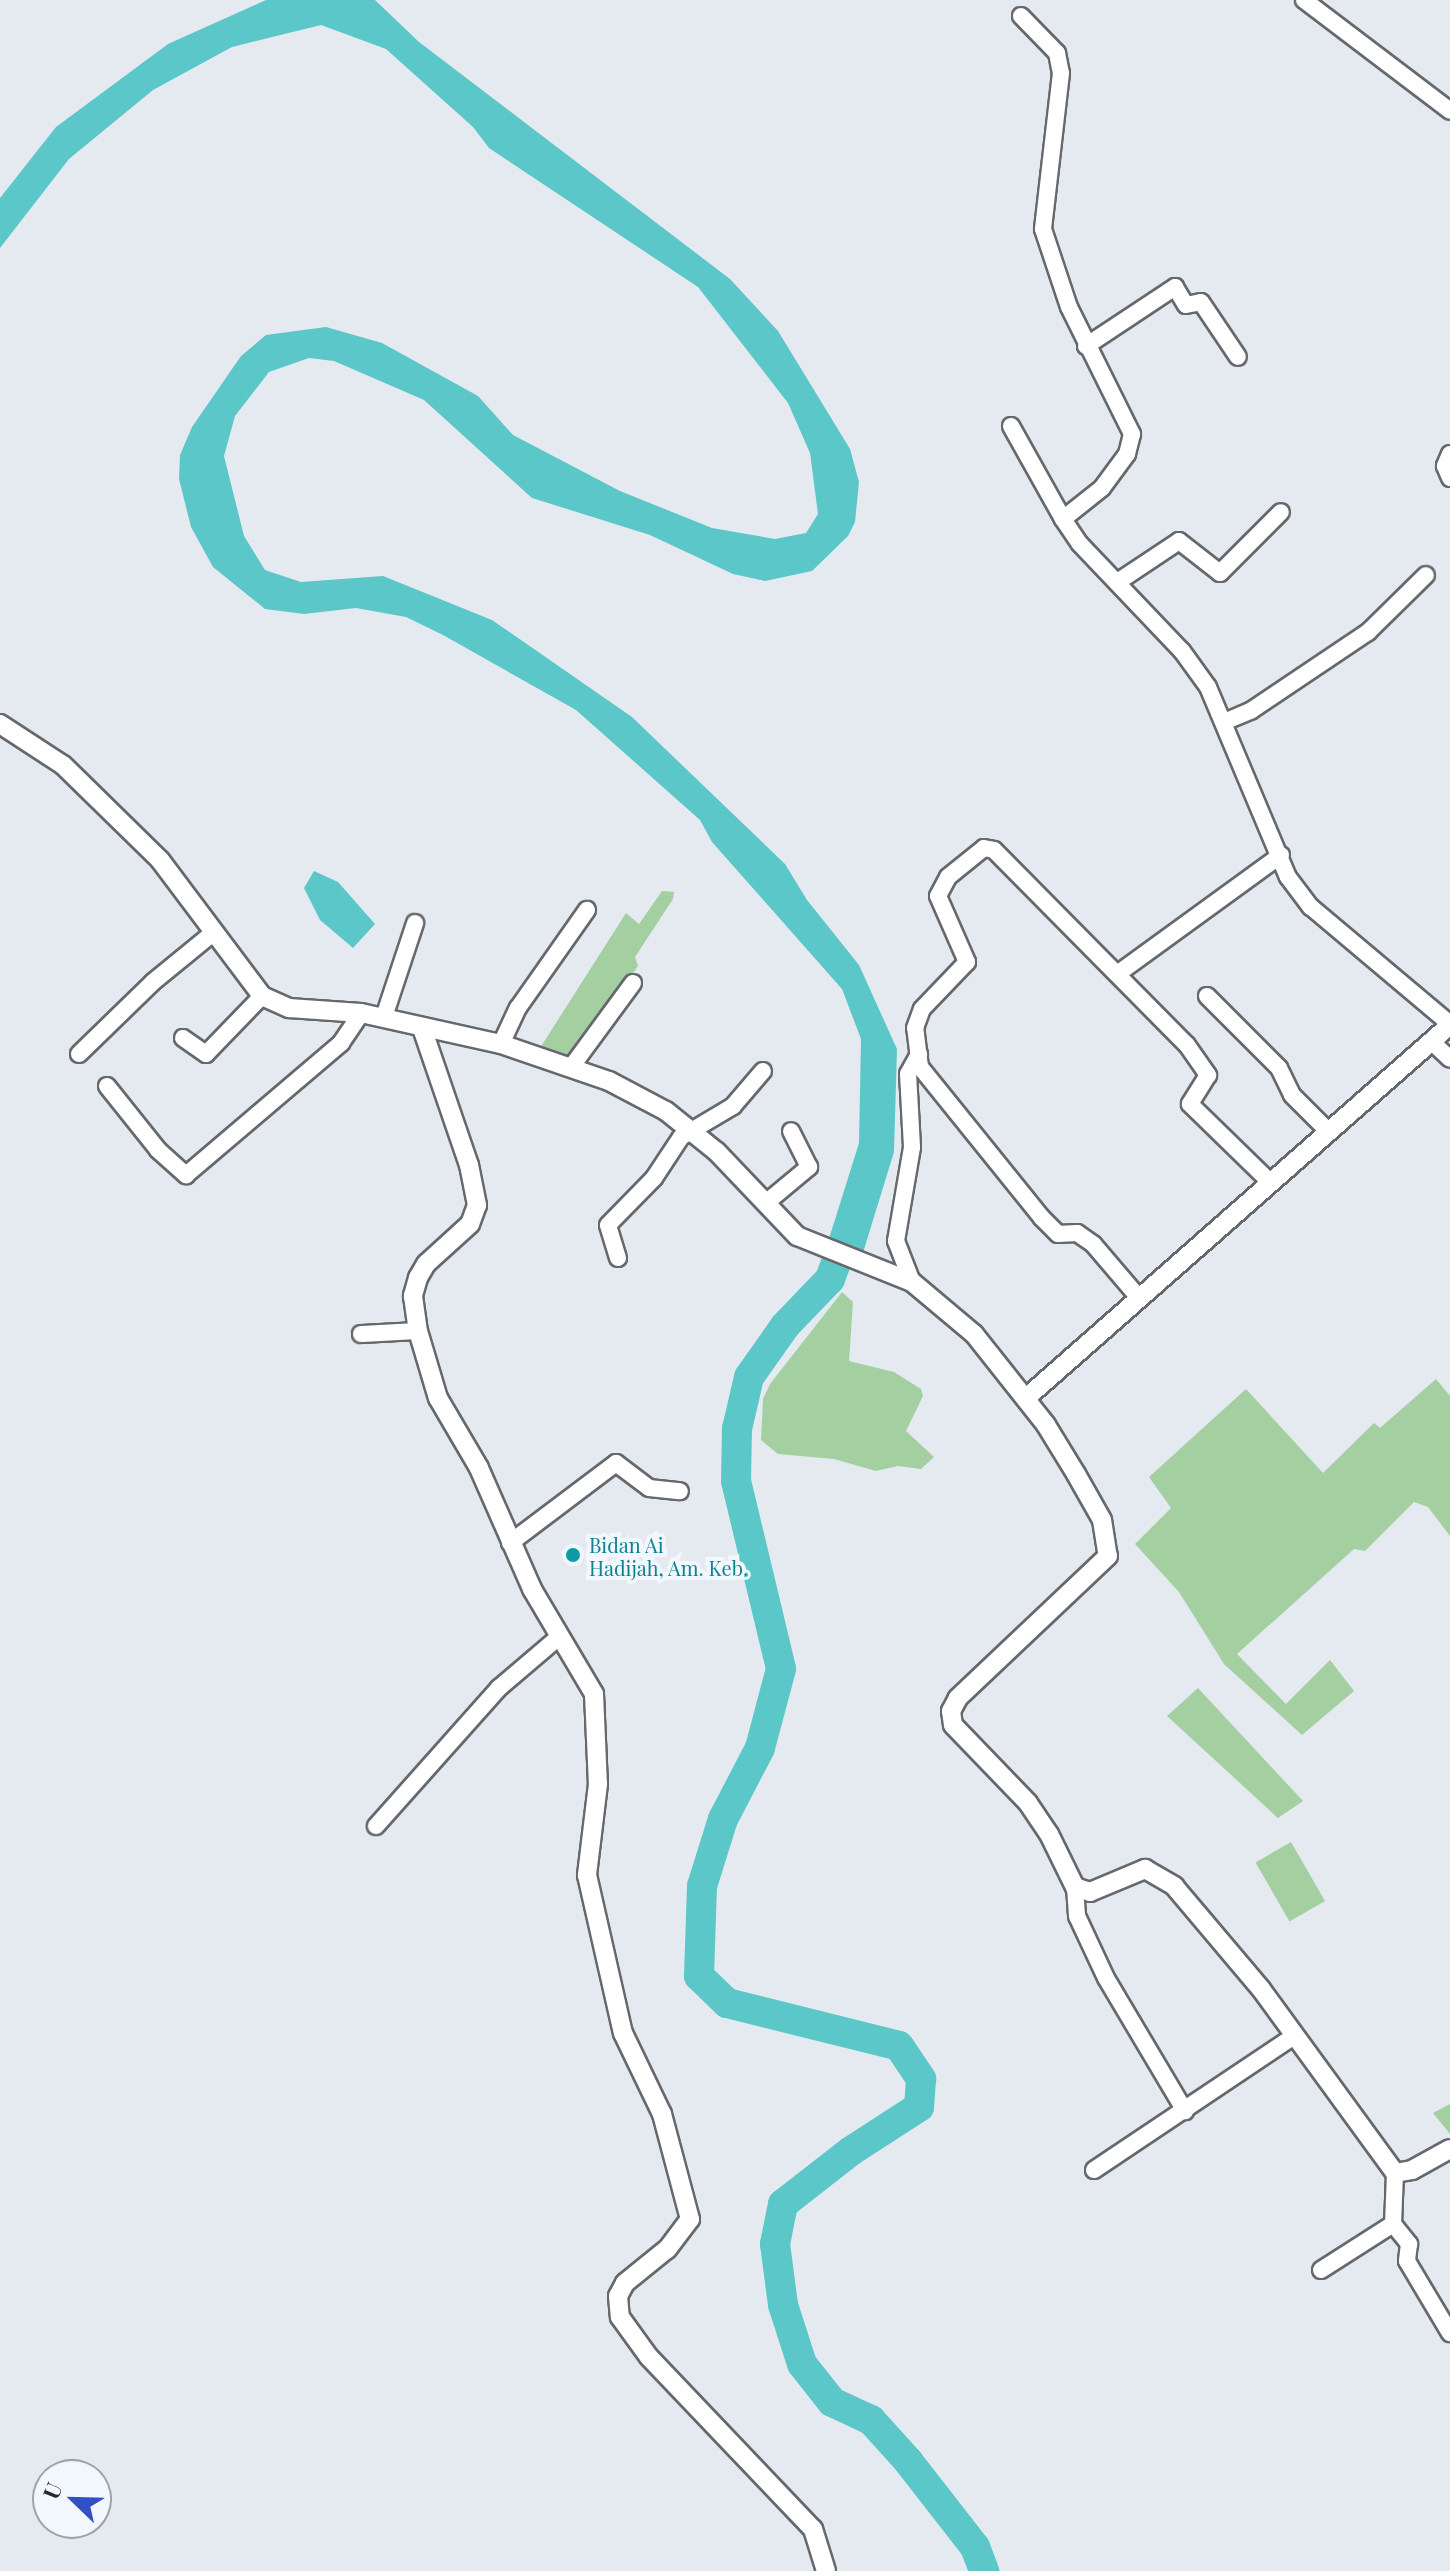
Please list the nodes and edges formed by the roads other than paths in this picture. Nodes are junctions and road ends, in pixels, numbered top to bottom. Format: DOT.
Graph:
graph roads {
  1 [pos="1304,0"];
  2 [pos="1021,16"];
  3 [pos="1450,111"];
  4 [pos="1086,346"];
  5 [pos="1238,357"];
  6 [pos="1011,426"];
  7 [pos="1450,454"];
  8 [pos="1450,478"];
  9 [pos="1281,512"];
  10 [pos="1063,519"];
  11 [pos="1426,575"];
  12 [pos="1119,581"];
  13 [pos="1224,722"];
  14 [pos="0,724"];
  15 [pos="1281,855"];
  16 [pos="587,910"];
  17 [pos="415,923"];
  18 [pos="214,932"];
  19 [pos="1120,972"];
  20 [pos="633,983"];
  21 [pos="262,996"];
  22 [pos="1207,996"];
  23 [pos="361,1013"];
  24 [pos="384,1017"];
  25 [pos="1450,1025"];
  26 [pos="422,1028"];
  27 [pos="183,1038"];
  28 [pos="1433,1043"];
  29 [pos="501,1044"];
  30 [pos="919,1052"];
  31 [pos="79,1054"];
  32 [pos="1450,1059"];
  33 [pos="572,1066"];
  34 [pos="763,1071"];
  35 [pos="107,1086"];
  36 [pos="690,1130"];
  37 [pos="791,1131"];
  38 [pos="1329,1132"];
  39 [pos="1270,1182"];
  40 [pos="767,1202"];
  41 [pos="618,1258"];
  42 [pos="912,1282"];
  43 [pos="1140,1299"];
  44 [pos="418,1331"];
  45 [pos="361,1334"];
  46 [pos="1026,1398"];
  47 [pos="680,1491"];
  48 [pos="510,1543"];
  49 [pos="560,1636"];
  50 [pos="376,1826"];
  51 [pos="1075,1887"];
  52 [pos="1294,2036"];
  53 [pos="1185,2111"];
  54 [pos="1450,2149"];
  55 [pos="1094,2170"];
  56 [pos="1395,2173"];
  57 [pos="1393,2224"];
  58 [pos="1321,2270"];
  59 [pos="1450,2333"];
  60 [pos="826,2571"];
  1 -- 3 [label="street"];
  2 -- 4 [label="street"];
  4 -- 5 [label="street"];
  4 -- 10 [label="street"];
  6 -- 10 [label="street"];
  7 -- 8 [label="street"];
  9 -- 12 [label="street"];
  10 -- 12 [label="street"];
  11 -- 13 [label="street"];
  12 -- 13 [label="street"];
  13 -- 15 [label="street"];
  14 -- 18 [label="street"];
  15 -- 19 [label="street"];
  15 -- 25 [label="street"];
  16 -- 29 [label="street"];
  17 -- 24 [label="street"];
  18 -- 21 [label="street"];
  18 -- 31 [label="street"];
  19 -- 30 [label="street"];
  19 -- 39 [label="street"];
  20 -- 33 [label="street"];
  21 -- 23 [label="street"];
  21 -- 27 [label="street"];
  22 -- 38 [label="street"];
  23 -- 24 [label="street"];
  23 -- 35 [label="street"];
  24 -- 26 [label="street"];
  25 -- 28 [label="street"];
  26 -- 29 [label="street"];
  26 -- 44 [label="street"];
  28 -- 32 [label="street"];
  28 -- 38 [label="street"];
  29 -- 33 [label="street"];
  30 -- 42 [label="street"];
  30 -- 43 [label="street"];
  33 -- 36 [label="street"];
  34 -- 36 [label="street"];
  36 -- 40 [label="street"];
  36 -- 41 [label="street"];
  37 -- 40 [label="street"];
  38 -- 39 [label="street"];
  39 -- 43 [label="street"];
  40 -- 42 [label="street"];
  42 -- 46 [label="street"];
  43 -- 46 [label="street"];
  44 -- 45 [label="street"];
  44 -- 48 [label="street"];
  46 -- 51 [label="street"];
  47 -- 48 [label="street"];
  48 -- 49 [label="street"];
  49 -- 50 [label="street"];
  49 -- 60 [label="street"];
  51 -- 52 [label="street"];
  51 -- 53 [label="street"];
  52 -- 53 [label="street"];
  52 -- 56 [label="street"];
  53 -- 55 [label="street"];
  54 -- 56 [label="street"];
  56 -- 57 [label="street"];
  57 -- 58 [label="street"];
  57 -- 59 [label="street"];
}
